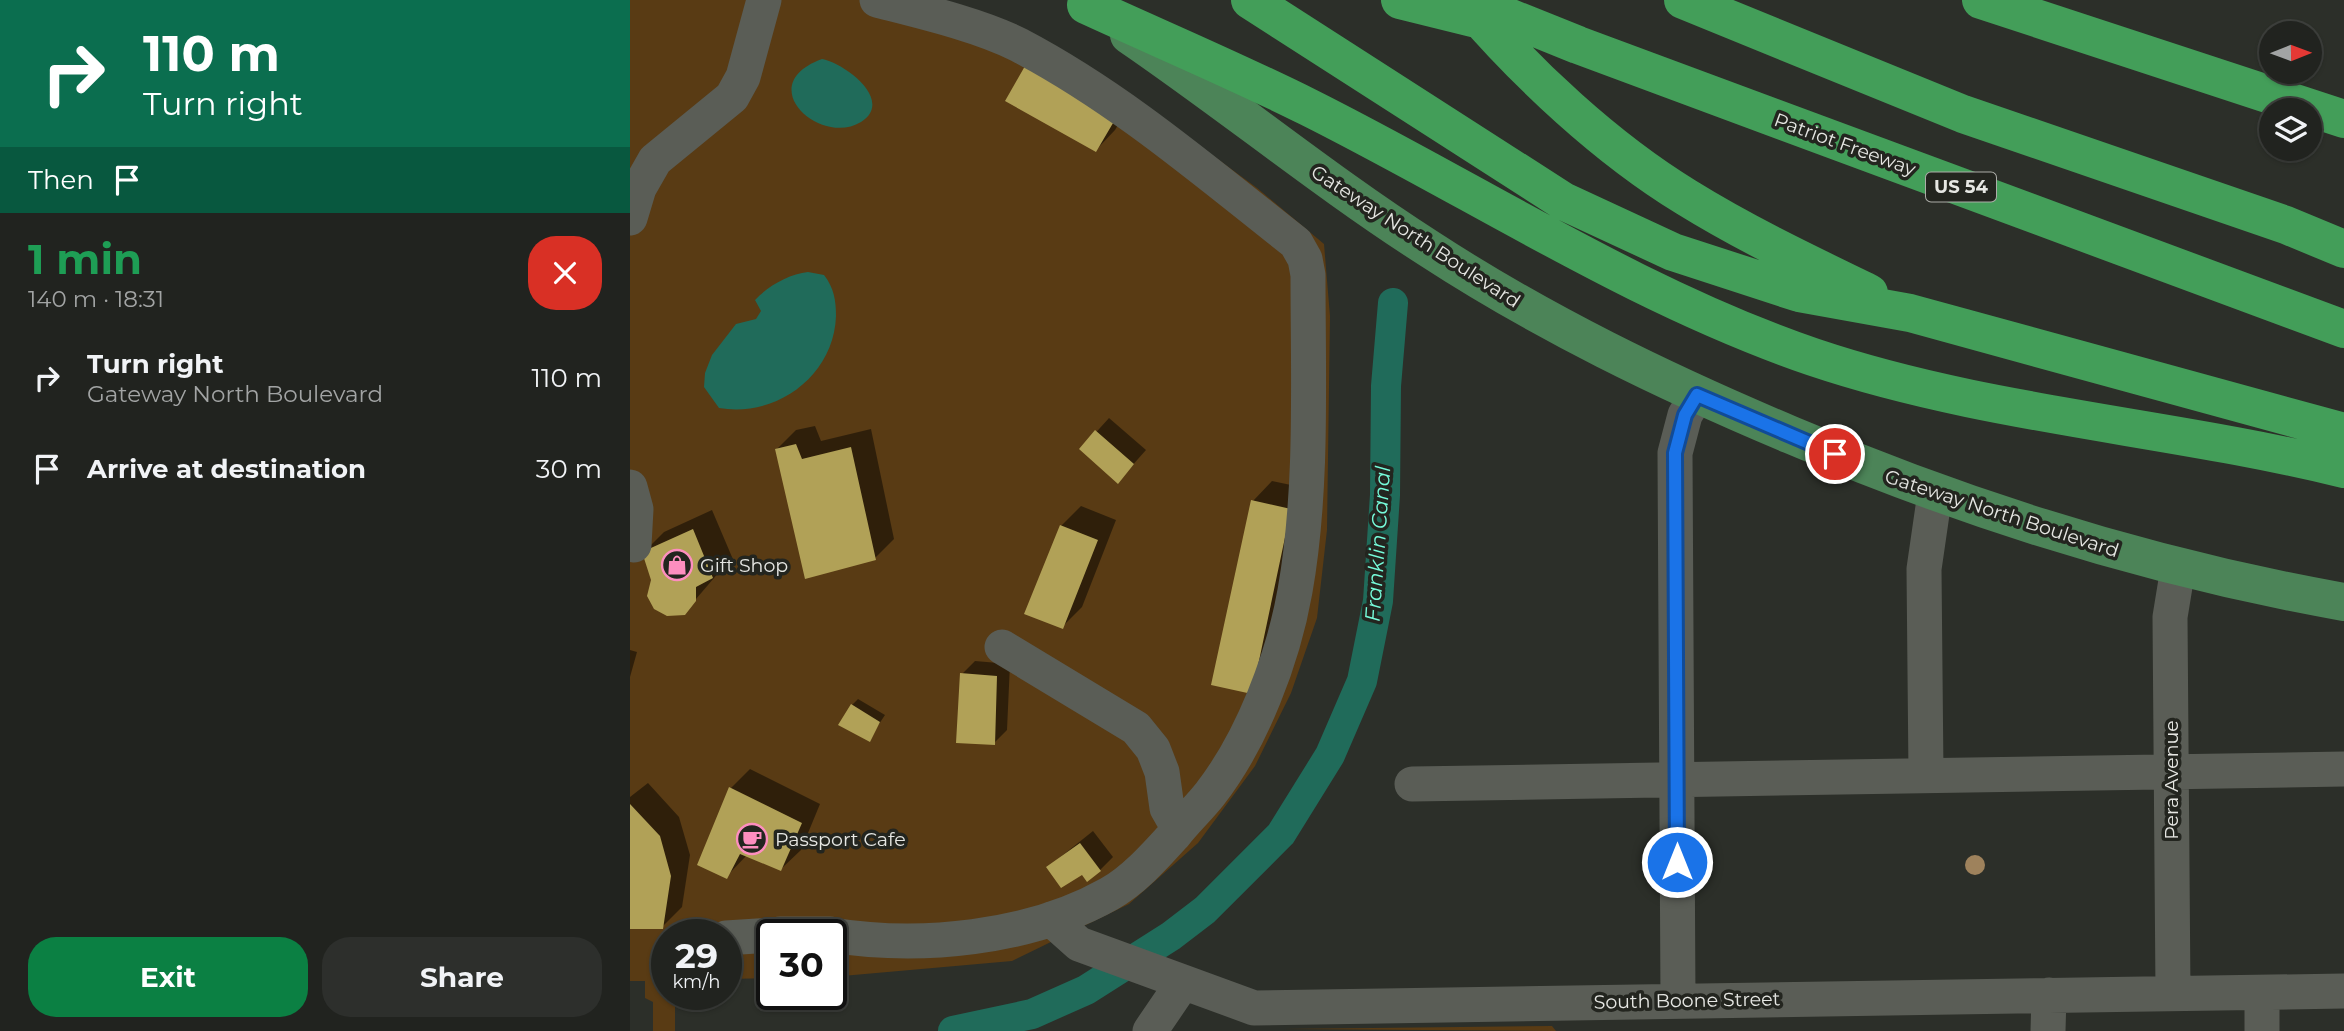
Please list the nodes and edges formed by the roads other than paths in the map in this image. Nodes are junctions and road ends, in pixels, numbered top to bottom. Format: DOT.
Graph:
graph roads {
  1 [pos="764,0"];
  2 [pos="877,0"];
  3 [pos="1250,0"];
  4 [pos="1400,0"];
  5 [pos="1465,0"];
  6 [pos="1683,0"];
  7 [pos="1981,0"];
  8 [pos="1080,3"];
  9 [pos="1578,45"];
  10 [pos="2344,119"];
  11 [pos="630,218"];
  12 [pos="2286,225"];
  13 [pos="2344,237"];
  14 [pos="2344,248"];
  15 [pos="1910,313"];
  16 [pos="2344,329"];
  17 [pos="1697,395"];
  18 [pos="2344,432"];
  19 [pos="2344,469"];
  20 [pos="630,487"];
  21 [pos="1935,493"];
  22 [pos="634,545"];
  23 [pos="2178,568"];
  24 [pos="2344,602"];
  25 [pos="1002,647"];
  26 [pos="2344,769"];
  27 [pos="2171,770"];
  28 [pos="1926,775"];
  29 [pos="1677,779"];
  30 [pos="1412,784"];
  31 [pos="1179,829"];
  32 [pos="1051,919"];
  33 [pos="847,938"];
  34 [pos="1177,982"];
  35 [pos="2344,991"];
  36 [pos="2173,993"];
  37 [pos="2262,993"];
  38 [pos="2049,995"];
  39 [pos="1678,1000"];
  40 [pos="1254,1019"];
  41 [pos="1150,1031"];
  42 [pos="2048,1031"];
  43 [pos="2262,1031"];
  1 -- 11 [label="street"];
  2 -- 31 [label="street"];
  3 -- 15 [label="highway"];
  4 -- 9 [label="highway"];
  5 -- 9 [label="highway, Patriot Freeway / US 54"];
  5 -- 15 [label="highway"];
  6 -- 12 [label="highway"];
  7 -- 10 [label="highway"];
  8 -- 17 [label="main road, Gateway North Boulevard"];
  8 -- 19 [label="highway"];
  9 -- 16 [label="highway, Patriot Freeway / US 54"];
  12 -- 13 [label="highway"];
  12 -- 14 [label="highway"];
  15 -- 18 [label="highway"];
  17 -- 21 [label="main road, Gateway North Boulevard"];
  17 -- 29 [label="street"];
  20 -- 22 [label="street"];
  21 -- 23 [label="main road, Gateway North Boulevard"];
  21 -- 28 [label="street"];
  23 -- 24 [label="main road, Gateway North Boulevard"];
  23 -- 27 [label="street, Pera Avenue"];
  25 -- 31 [label="street"];
  26 -- 27 [label="street"];
  27 -- 28 [label="street"];
  27 -- 36 [label="street, Pera Avenue"];
  28 -- 29 [label="street"];
  29 -- 30 [label="street"];
  29 -- 39 [label="street"];
  31 -- 32 [label="street"];
  32 -- 33 [label="street"];
  32 -- 34 [label="street, South Boone Street"];
  34 -- 40 [label="street, South Boone Street"];
  34 -- 41 [label="street"];
  35 -- 37 [label="street, South Boone Street"];
  36 -- 37 [label="street, South Boone Street"];
  36 -- 38 [label="street, South Boone Street"];
  37 -- 43 [label="street"];
  38 -- 39 [label="street, South Boone Street"];
  38 -- 42 [label="street"];
  39 -- 40 [label="street, South Boone Street"];
}
